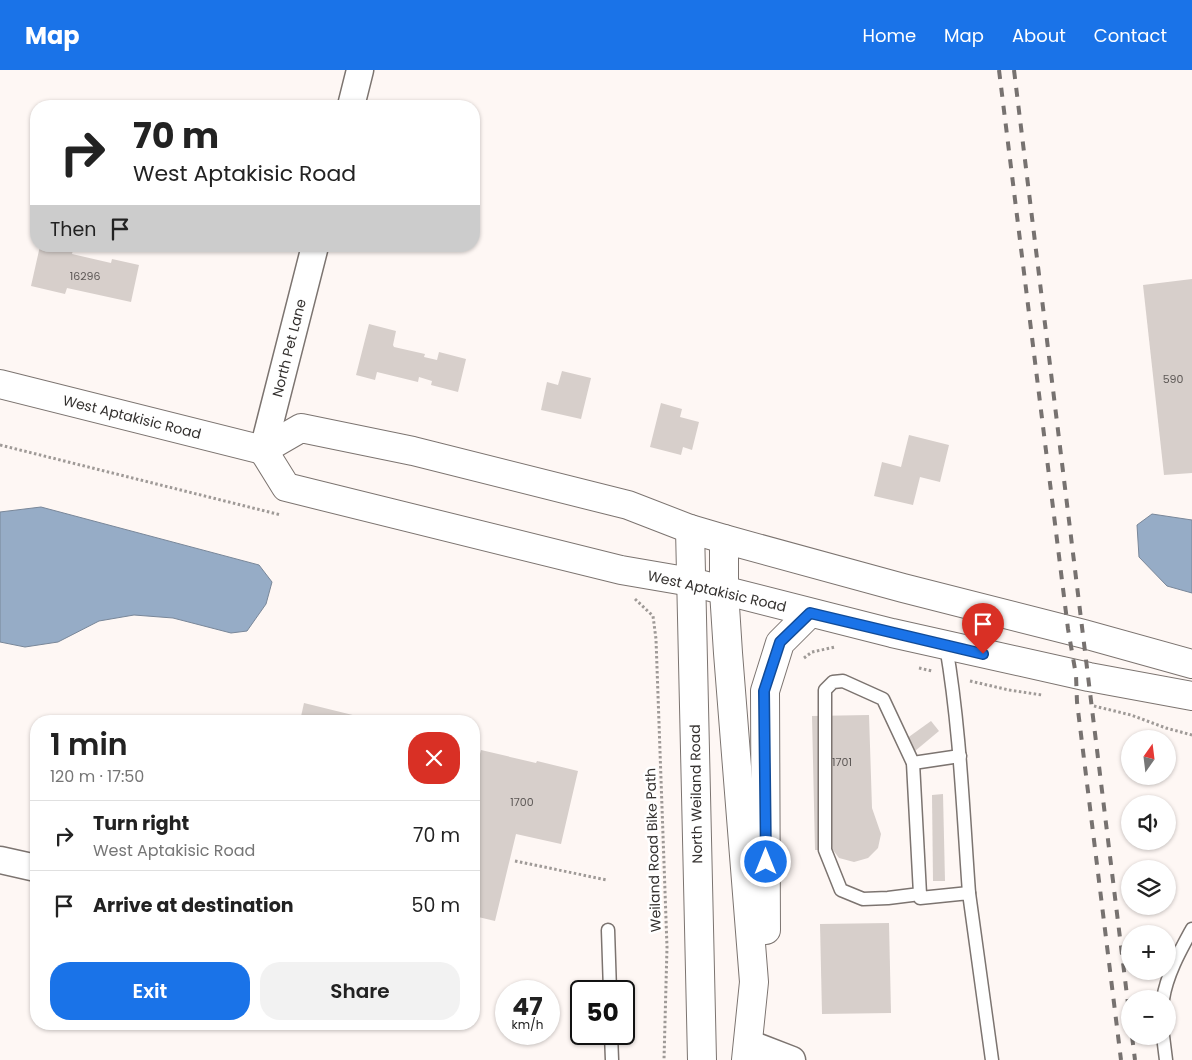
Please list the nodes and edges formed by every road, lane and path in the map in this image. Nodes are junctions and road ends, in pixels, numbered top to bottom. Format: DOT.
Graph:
graph roads {
  1 [pos="360,70"];
  2 [pos="352,100"];
  3 [pos="313,252"];
  4 [pos="0,384"];
  5 [pos="263,450"];
  6 [pos="690,529"];
  7 [pos="724,539"];
  8 [pos="691,582"];
  9 [pos="724,591"];
  10 [pos="810,613"];
  11 [pos="663,639"];
  12 [pos="946,646"];
  13 [pos="840,647"];
  14 [pos="800,661"];
  15 [pos="1192,664"];
  16 [pos="918,667"];
  17 [pos="951,676"];
  18 [pos="1044,695"];
  19 [pos="1192,696"];
  20 [pos="1091,706"];
  21 [pos="1192,735"];
  22 [pos="960,756"];
  23 [pos="913,763"];
  24 [pos="0,860"];
  25 [pos="515,861"];
  26 [pos="30,867"];
  27 [pos="607,880"];
  28 [pos="968,893"];
  29 [pos="920,894"];
  30 [pos="1192,929"];
  31 [pos="608,930"];
  32 [pos="610,980"];
  33 [pos="1165,990"];
  34 [pos="611,1045"];
  35 [pos="1165,1045"];
  36 [pos="747,1051"];
  37 [pos="612,1060"];
  38 [pos="664,1060"];
  39 [pos="702,1060"];
  40 [pos="792,1060"];
  41 [pos="992,1060"];
  42 [pos="1166,1060"];
  1 -- 2 [label="street"];
  3 -- 5 [label="street, North Pet Lane"];
  4 -- 5 [label="main road, West Aptakisic Road"];
  5 -- 6 [label="main road"];
  5 -- 8 [label="main road, West Aptakisic Road"];
  6 -- 7 [label="main road"];
  6 -- 8 [label="main road, North Weiland Road"];
  7 -- 9 [label="main road"];
  7 -- 15 [label="main road"];
  8 -- 9 [label="main road, West Aptakisic Road"];
  8 -- 39 [label="main road, North Weiland Road"];
  9 -- 10 [label="main road, West Aptakisic Road"];
  9 -- 36 [label="main road"];
  10 -- 12 [label="main road, West Aptakisic Road"];
  10 -- 36 [label="main road"];
  11 -- 38 [label="path, Weiland Road Bike Path"];
  12 -- 17 [label="lane"];
  12 -- 19 [label="main road, West Aptakisic Road"];
  13 -- 14 [label="path"];
  16 -- 17 [label="path"];
  17 -- 18 [label="path"];
  17 -- 22 [label="lane"];
  20 -- 21 [label="path"];
  22 -- 23 [label="lane"];
  22 -- 28 [label="lane"];
  23 -- 29 [label="lane"];
  23 -- 29 [label="lane"];
  24 -- 26 [label="street"];
  25 -- 27 [label="path"];
  28 -- 29 [label="lane"];
  28 -- 41 [label="lane"];
  30 -- 33 [label="lane"];
  31 -- 32 [label="lane"];
  34 -- 37 [label="lane"];
  35 -- 42 [label="lane"];
  36 -- 40 [label="street"];
}
